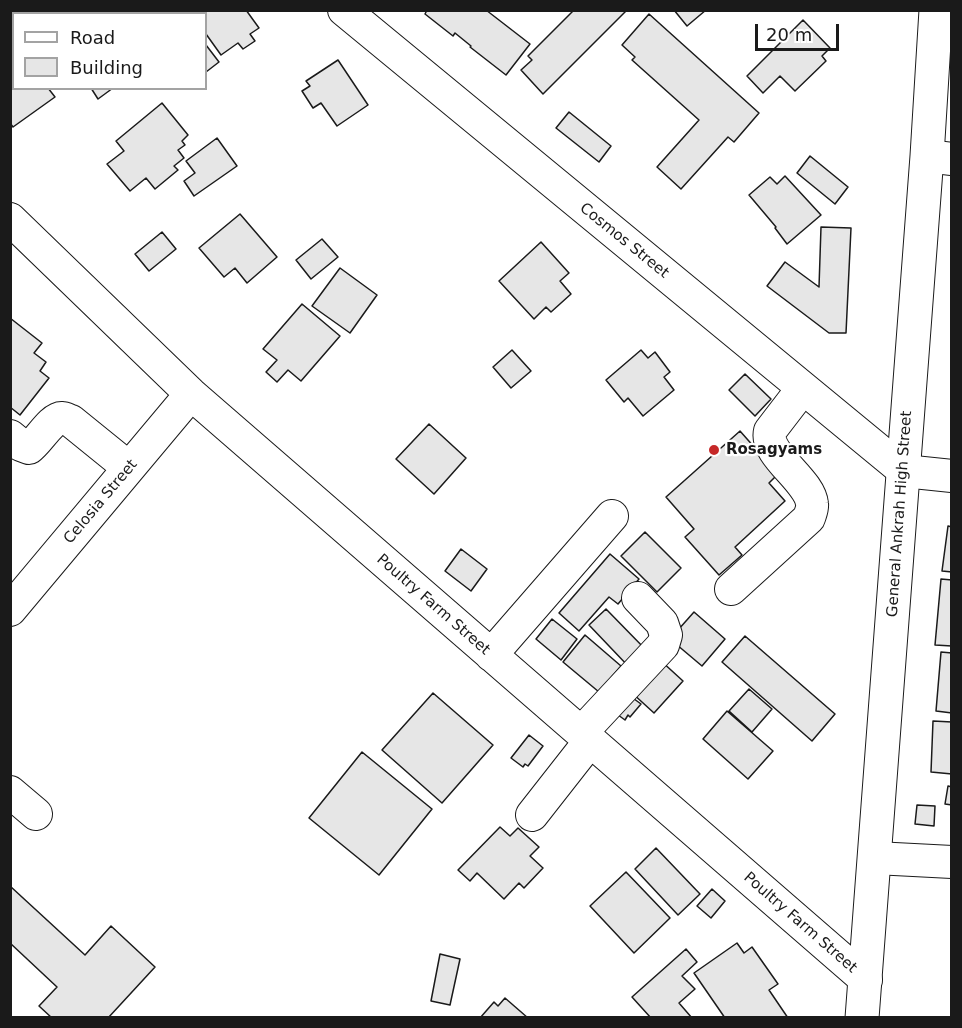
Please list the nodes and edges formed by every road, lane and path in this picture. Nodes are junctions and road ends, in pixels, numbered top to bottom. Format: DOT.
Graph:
graph roads {
  1 [pos="344,10"];
  2 [pos="936,10"];
  3 [pos="939,157"];
  4 [pos="10,219"];
  5 [pos="803,388"];
  6 [pos="191,394"];
  7 [pos="10,436"];
  8 [pos="129,468"];
  9 [pos="904,471"];
  10 [pos="951,476"];
  11 [pos="612,516"];
  12 [pos="731,589"];
  13 [pos="638,598"];
  14 [pos="10,610"];
  15 [pos="491,655"];
  16 [pos="586,737"];
  17 [pos="10,792"];
  18 [pos="36,814"];
  19 [pos="532,815"];
  20 [pos="875,858"];
  21 [pos="951,862"];
  22 [pos="866,980"];
  23 [pos="862,1017"];
  1 -- 5 [label="street, Cosmos Street"];
  2 -- 3 [label="main road, General Ankrah High Street"];
  3 -- 9 [label="main road, General Ankrah High Street"];
  4 -- 6 [label="street, Poultry Farm Street"];
  5 -- 9 [label="street, Cosmos Street"];
  5 -- 12 [label="street"];
  6 -- 8 [label="street, Celosia Street"];
  6 -- 15 [label="street, Poultry Farm Street"];
  7 -- 8 [label="street"];
  8 -- 14 [label="street, Celosia Street"];
  9 -- 10 [label="street"];
  9 -- 20 [label="main road, General Ankrah High Street"];
  11 -- 15 [label="street"];
  13 -- 16 [label="street"];
  15 -- 16 [label="street, Poultry Farm Street"];
  16 -- 19 [label="street"];
  16 -- 22 [label="street, Poultry Farm Street"];
  17 -- 18 [label="street"];
  20 -- 21 [label="street"];
  20 -- 22 [label="main road, General Ankrah High Street"];
  22 -- 23 [label="main road, General Ankrah High Street"];
}
